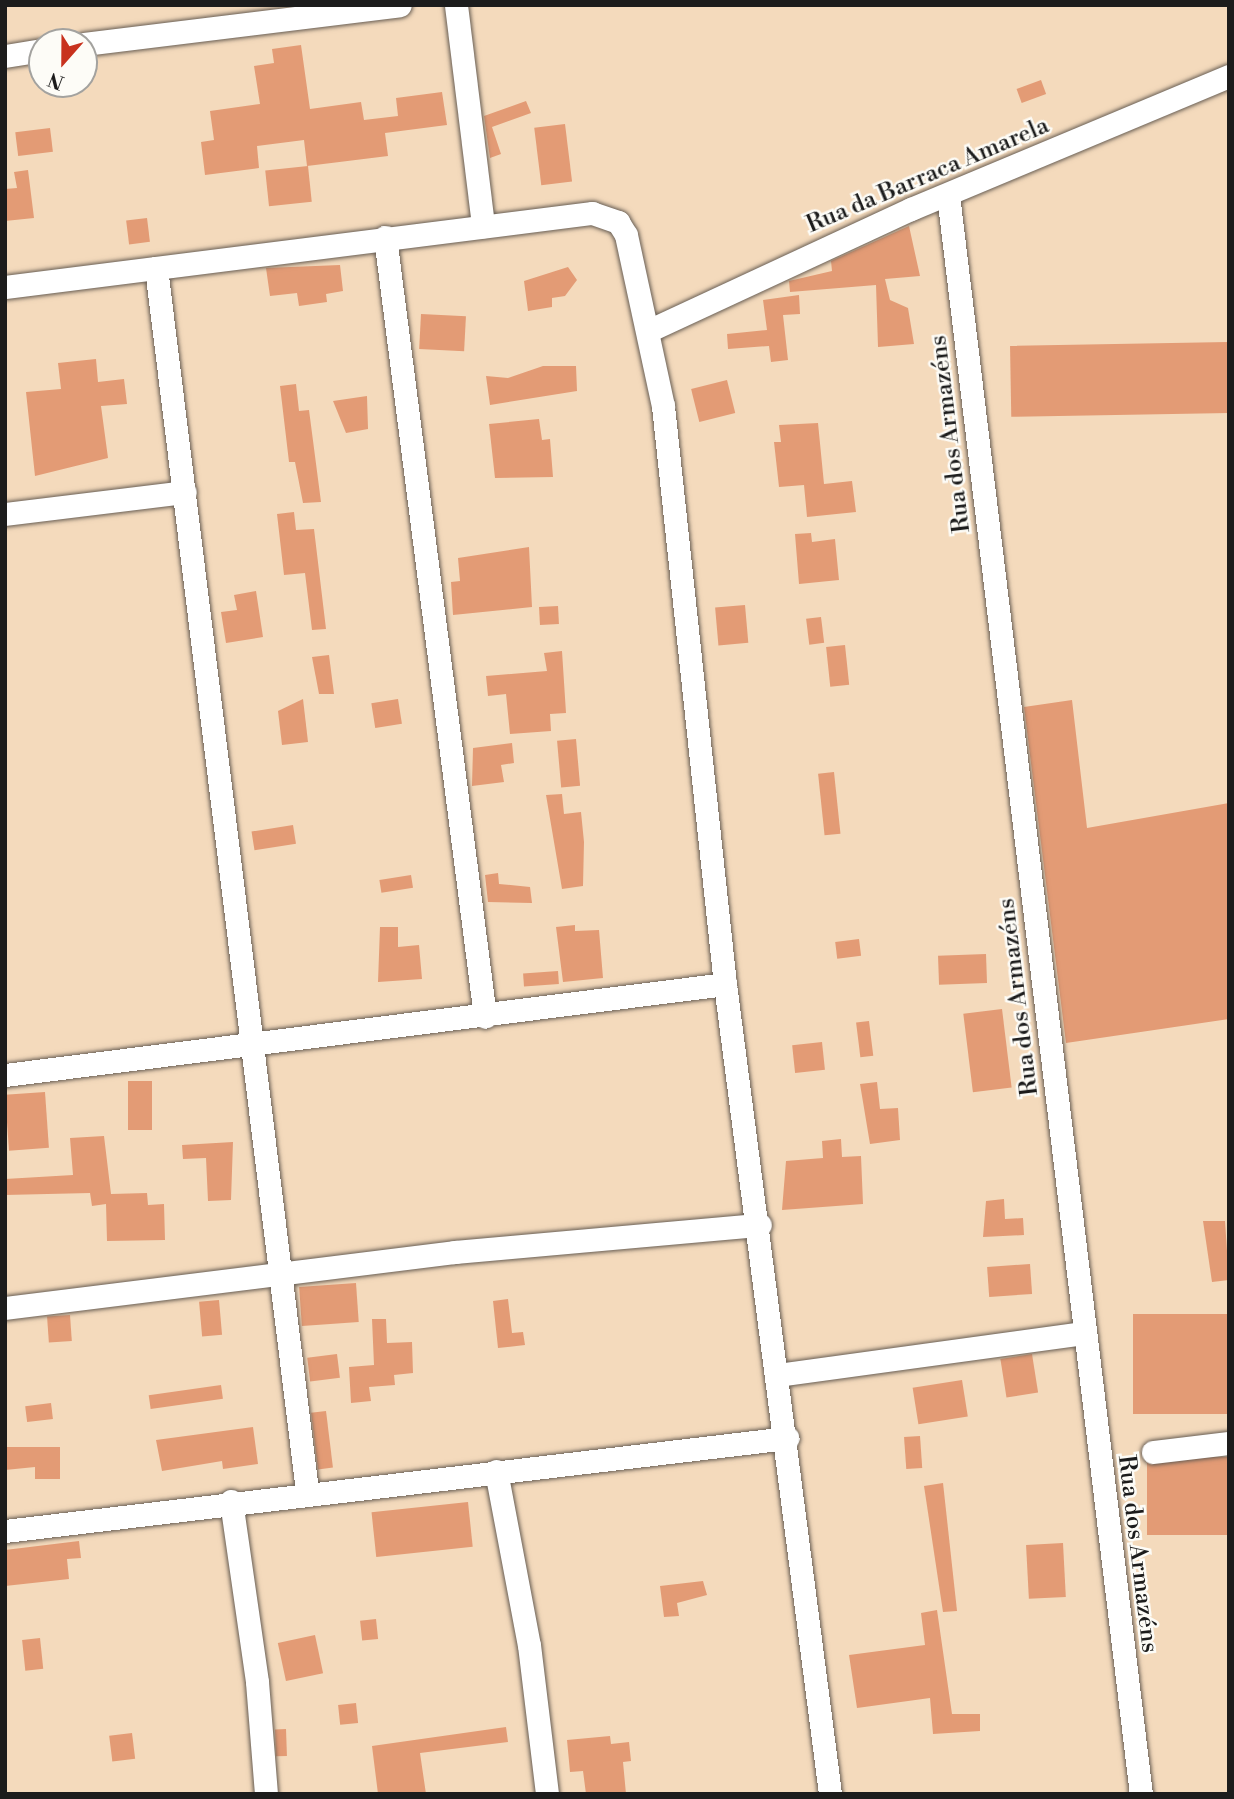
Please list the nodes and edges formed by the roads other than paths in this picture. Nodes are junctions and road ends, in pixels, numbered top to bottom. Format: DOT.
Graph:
graph roads {
  1 [pos="400,5"];
  2 [pos="456,5"];
  3 [pos="98,42"];
  4 [pos="28,52"];
  5 [pos="5,55"];
  6 [pos="1229,76"];
  7 [pos="948,195"];
  8 [pos="482,226"];
  9 [pos="385,237"];
  10 [pos="156,268"];
  11 [pos="5,287"];
  12 [pos="650,330"];
  13 [pos="185,492"];
  14 [pos="5,514"];
  15 [pos="725,984"];
  16 [pos="485,1017"];
  17 [pos="256,1045"];
  18 [pos="5,1075"];
  19 [pos="760,1226"];
  20 [pos="282,1272"];
  21 [pos="5,1308"];
  22 [pos="1083,1333"];
  23 [pos="777,1375"];
  24 [pos="786,1438"];
  25 [pos="1229,1443"];
  26 [pos="1153,1452"];
  27 [pos="496,1471"];
  28 [pos="307,1491"];
  29 [pos="231,1501"];
  30 [pos="5,1531"];
  31 [pos="266,1794"];
  32 [pos="547,1794"];
  33 [pos="830,1794"];
  34 [pos="1141,1794"];
  1 -- 3 [label="street"];
  2 -- 8 [label="street"];
  4 -- 5 [label="street"];
  6 -- 7 [label="street, Rua da Barraca Amarela"];
  7 -- 12 [label="street, Rua da Barraca Amarela"];
  7 -- 22 [label="street, Rua dos Armazéns"];
  8 -- 9 [label="street"];
  8 -- 12 [label="street"];
  9 -- 10 [label="street"];
  9 -- 16 [label="street"];
  10 -- 11 [label="street"];
  10 -- 13 [label="street"];
  12 -- 15 [label="street"];
  13 -- 14 [label="street"];
  13 -- 17 [label="street"];
  15 -- 16 [label="street"];
  15 -- 19 [label="street"];
  16 -- 17 [label="street"];
  17 -- 18 [label="street"];
  17 -- 20 [label="street"];
  19 -- 20 [label="street"];
  19 -- 23 [label="street"];
  20 -- 21 [label="street"];
  20 -- 28 [label="street"];
  22 -- 23 [label="street"];
  22 -- 34 [label="street, Rua dos Armazéns"];
  23 -- 24 [label="street"];
  24 -- 27 [label="street"];
  24 -- 33 [label="street"];
  25 -- 26 [label="street"];
  27 -- 28 [label="street"];
  27 -- 32 [label="street"];
  28 -- 29 [label="street"];
  29 -- 30 [label="street"];
  29 -- 31 [label="street"];
}
